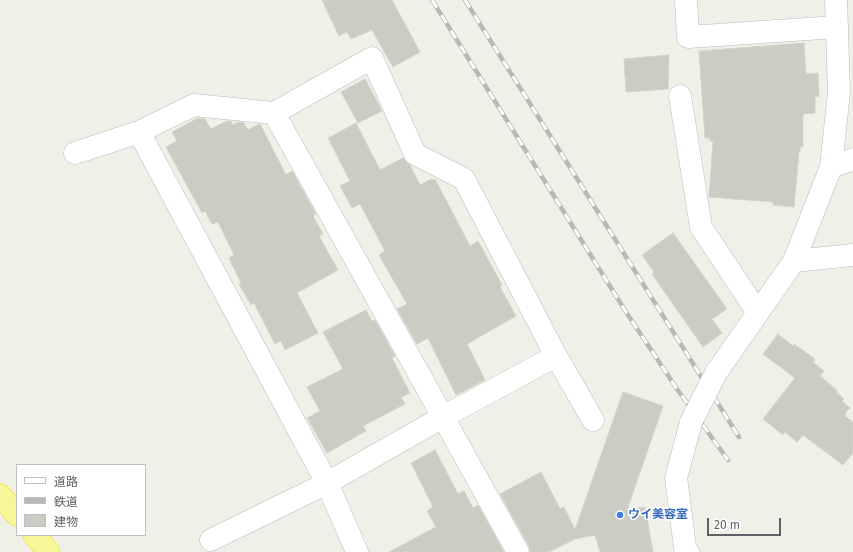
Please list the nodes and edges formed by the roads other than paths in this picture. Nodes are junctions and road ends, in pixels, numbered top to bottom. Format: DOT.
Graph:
graph roads {
  1 [pos="686,0"];
  2 [pos="836,0"];
  3 [pos="837,27"];
  4 [pos="680,96"];
  5 [pos="274,112"];
  6 [pos="139,132"];
  7 [pos="75,153"];
  8 [pos="853,159"];
  9 [pos="831,167"];
  10 [pos="853,255"];
  11 [pos="794,261"];
  12 [pos="758,312"];
  13 [pos="556,356"];
  14 [pos="443,417"];
  15 [pos="593,420"];
  16 [pos="327,483"];
  17 [pos="0,496"];
  18 [pos="16,514"];
  19 [pos="35,536"];
  20 [pos="211,540"];
  21 [pos="49,552"];
  22 [pos="357,552"];
  23 [pos="518,552"];
  24 [pos="688,552"];
  1 -- 3 [label="street"];
  2 -- 3 [label="street"];
  3 -- 9 [label="street"];
  4 -- 12 [label="street"];
  5 -- 6 [label="street"];
  5 -- 13 [label="street"];
  5 -- 14 [label="street"];
  6 -- 7 [label="street"];
  6 -- 16 [label="street"];
  8 -- 9 [label="street"];
  9 -- 11 [label="street"];
  10 -- 11 [label="street"];
  11 -- 12 [label="street"];
  12 -- 24 [label="street, bridge"];
  13 -- 14 [label="street"];
  13 -- 15 [label="street"];
  14 -- 16 [label="street"];
  14 -- 23 [label="street"];
  16 -- 20 [label="street"];
  16 -- 22 [label="street"];
  17 -- 18 [label="highway"];
  19 -- 21 [label="highway"];
}
